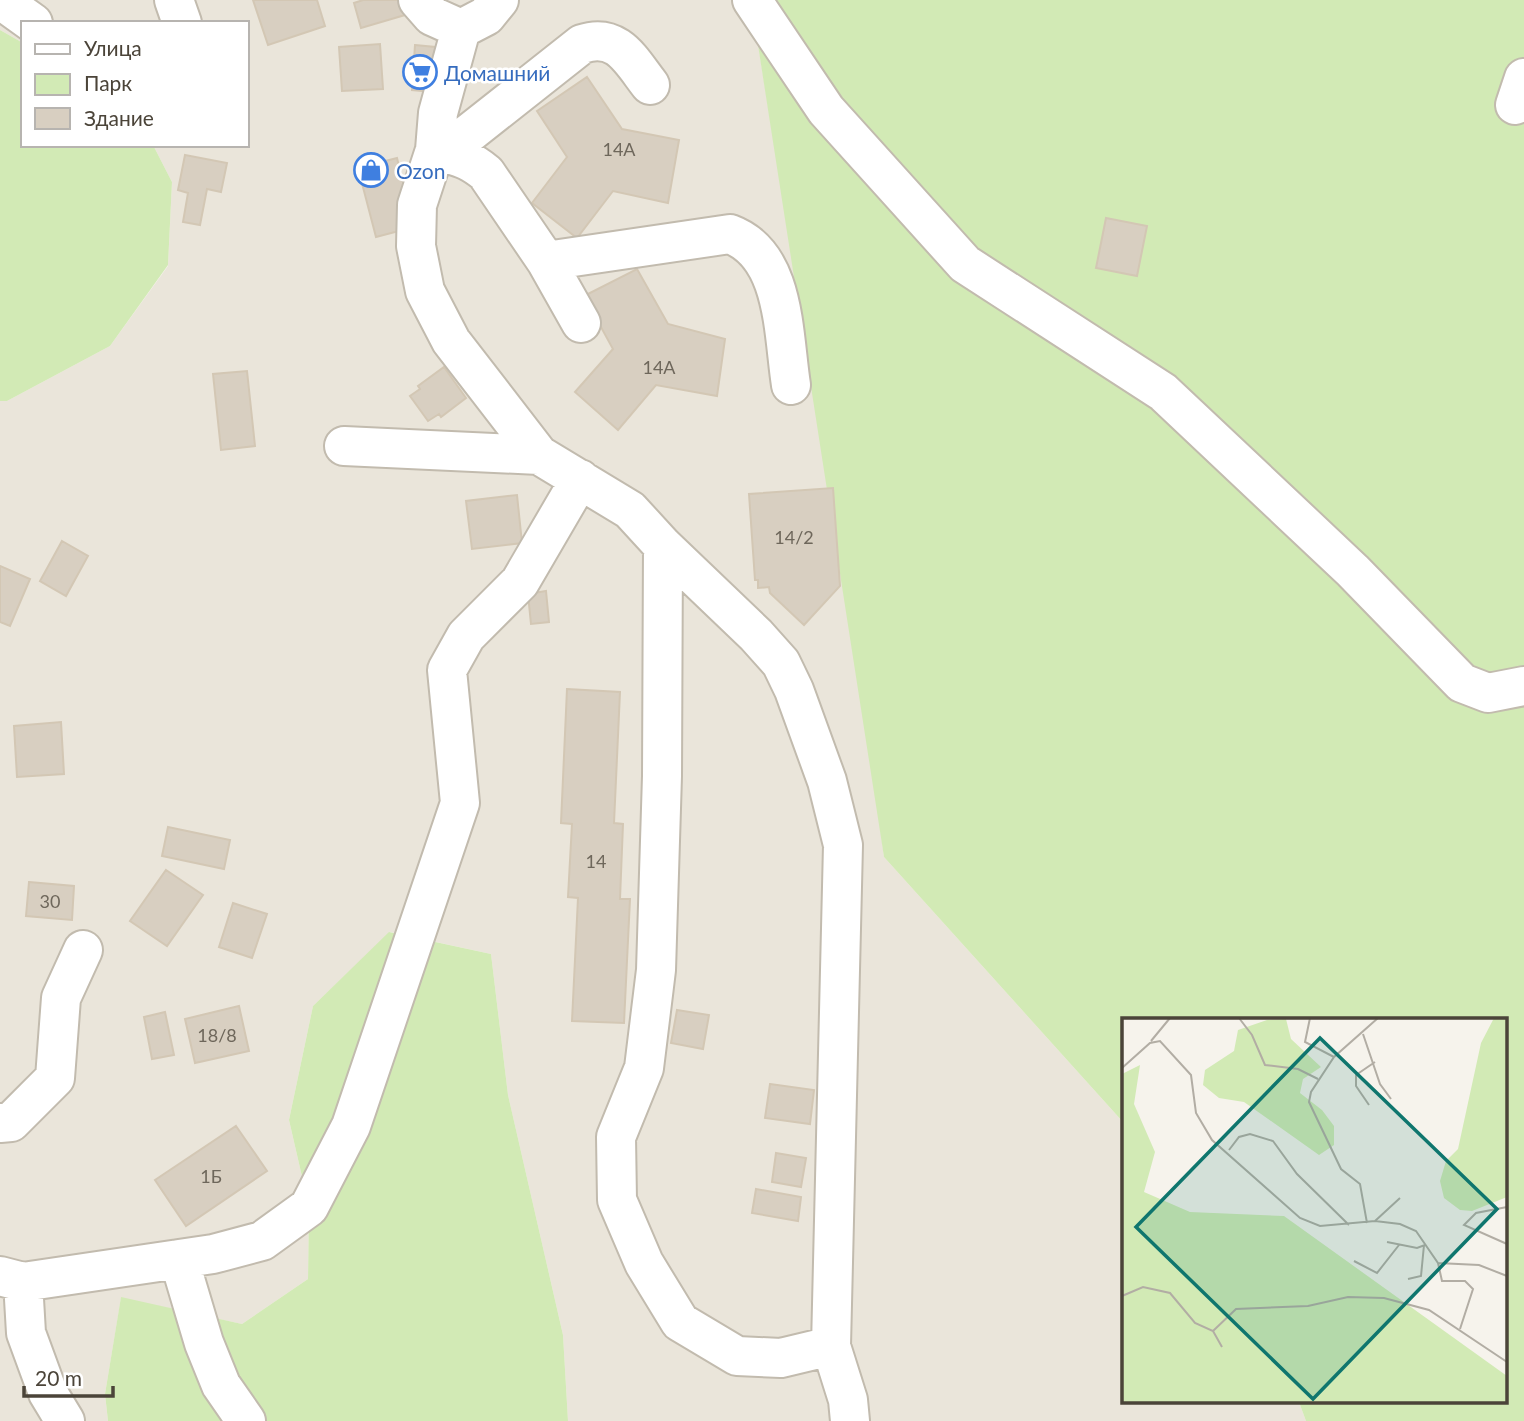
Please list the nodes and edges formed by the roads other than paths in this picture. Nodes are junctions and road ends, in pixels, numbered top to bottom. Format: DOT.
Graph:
graph roads {
  1 [pos="1,0"];
  2 [pos="174,0"];
  3 [pos="418,0"];
  4 [pos="499,0"];
  5 [pos="752,0"];
  6 [pos="30,21"];
  7 [pos="181,21"];
  8 [pos="461,29"];
  9 [pos="650,85"];
  10 [pos="439,152"];
  11 [pos="546,261"];
  12 [pos="581,323"];
  13 [pos="791,385"];
  14 [pos="344,446"];
  15 [pos="539,455"];
  16 [pos="580,479"];
  17 [pos="663,546"];
  18 [pos="1524,686"];
  19 [pos="83,950"];
  20 [pos="0,1124"];
  21 [pos="179,1259"];
  22 [pos="11,1279"];
  23 [pos="831,1346"];
  24 [pos="65,1421"];
  25 [pos="246,1421"];
  26 [pos="850,1421"];
  1 -- 6 [label="street"];
  2 -- 7 [label="street"];
  3 -- 8 [label="street"];
  4 -- 8 [label="street"];
  5 -- 18 [label="street"];
  8 -- 10 [label="street"];
  9 -- 10 [label="street"];
  10 -- 11 [label="street"];
  10 -- 15 [label="street"];
  11 -- 12 [label="street"];
  11 -- 13 [label="street"];
  14 -- 15 [label="street"];
  15 -- 16 [label="street"];
  16 -- 17 [label="street"];
  16 -- 21 [label="street"];
  17 -- 23 [label="street"];
  17 -- 23 [label="street"];
  19 -- 20 [label="street"];
  21 -- 22 [label="street"];
  21 -- 25 [label="street"];
  22 -- 24 [label="street"];
  23 -- 26 [label="street"];
}
